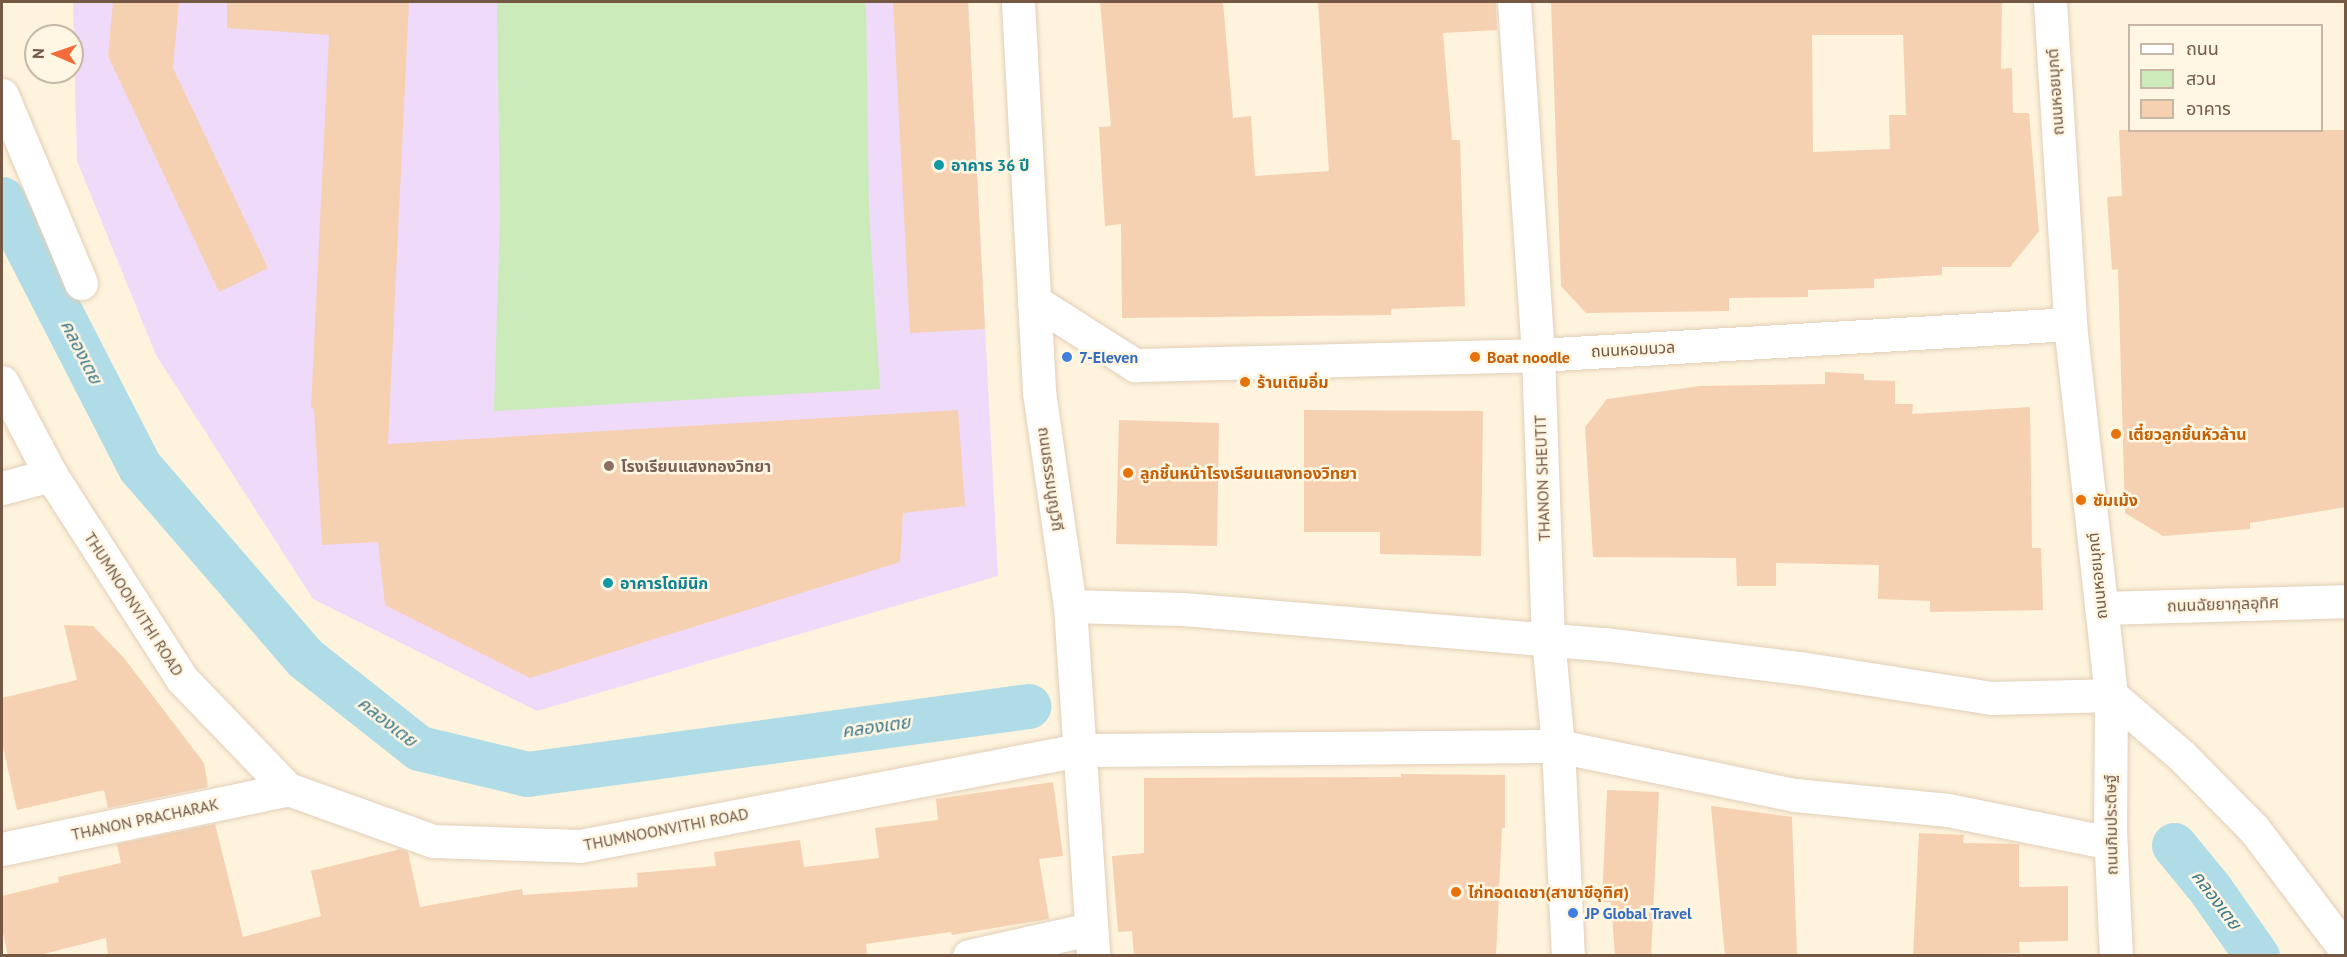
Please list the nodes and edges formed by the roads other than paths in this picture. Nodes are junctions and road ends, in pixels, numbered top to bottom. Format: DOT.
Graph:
graph roads {
  1 [pos="1018,2"];
  2 [pos="1514,2"];
  3 [pos="2049,2"];
  4 [pos="2,95"];
  5 [pos="12,146"];
  6 [pos="81,283"];
  7 [pos="1034,300"];
  8 [pos="2070,324"];
  9 [pos="1538,355"];
  10 [pos="2,382"];
  11 [pos="51,475"];
  12 [pos="2,488"];
  13 [pos="2346,601"];
  14 [pos="1070,606"];
  15 [pos="2101,608"];
  16 [pos="1548,640"];
  17 [pos="2111,695"];
  18 [pos="1558,746"];
  19 [pos="1079,750"];
  20 [pos="288,789"];
  21 [pos="2110,836"];
  22 [pos="2,849"];
  23 [pos="1091,942"];
  24 [pos="2346,950"];
  25 [pos="969,956"];
  26 [pos="1568,956"];
  27 [pos="2116,956"];
  1 -- 7 [label="street, ถนนธรรมนูญวิถี"];
  2 -- 9 [label="street, THANON SHEUTIT"];
  3 -- 8 [label="street, ถนนหอยมุกต์"];
  4 -- 5 [label="street"];
  5 -- 6 [label="street"];
  7 -- 9 [label="street, ถนนหอมนวล"];
  7 -- 14 [label="street, ถนนธรรมนูญวิถี"];
  8 -- 9 [label="street, ถนนหอมนวล"];
  8 -- 15 [label="street, ถนนหอยมุกต์"];
  9 -- 16 [label="street, THANON SHEUTIT"];
  10 -- 11 [label="street, THUMNOONVITHI ROAD"];
  11 -- 12 [label="street"];
  11 -- 20 [label="street, THUMNOONVITHI ROAD"];
  13 -- 15 [label="street, ถนนฉัยยากุลอุทิศ"];
  14 -- 16 [label="street"];
  14 -- 19 [label="street, ถนนธรรมนูญวิถี"];
  15 -- 17 [label="street, ถนนหอยมุกต์"];
  16 -- 17 [label="street"];
  16 -- 18 [label="street, THANON SHEUTIT"];
  17 -- 21 [label="street, ถนนกิมประดิษฐ์"];
  17 -- 24 [label="street"];
  18 -- 19 [label="street, THUMNOONVITHI ROAD"];
  18 -- 21 [label="street, THUMNOONVITHI ROAD"];
  18 -- 26 [label="street, THANON SHEUTIT"];
  19 -- 20 [label="street, THUMNOONVITHI ROAD"];
  19 -- 23 [label="street, ถนนธรรมนูญวิถี"];
  20 -- 22 [label="street, THANON PRACHARAK"];
  21 -- 27 [label="street, ถนนกิมประดิษฐ์"];
  23 -- 25 [label="street"];
}
